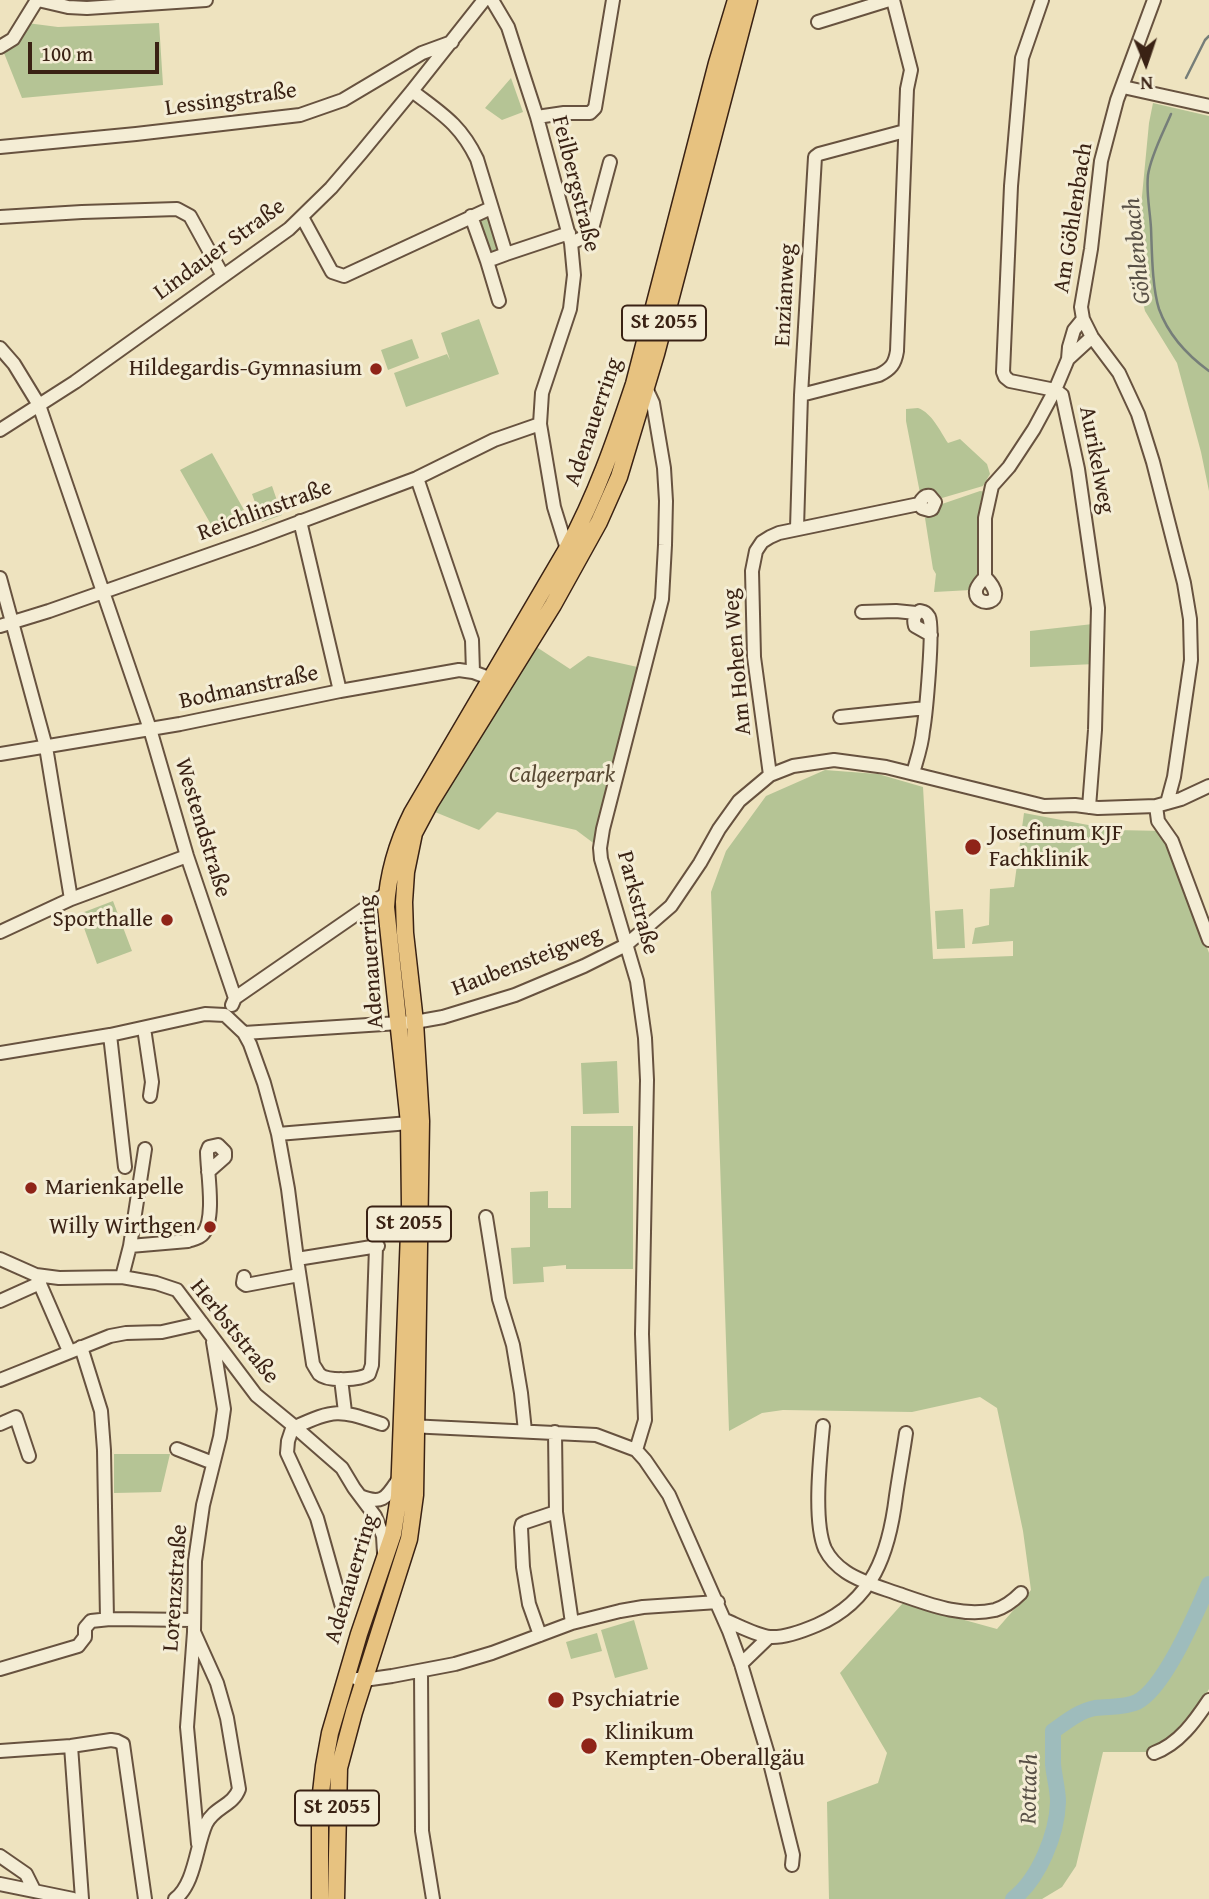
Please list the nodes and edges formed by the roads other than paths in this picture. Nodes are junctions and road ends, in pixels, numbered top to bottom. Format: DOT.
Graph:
graph roads {
  1 [pos="37,0"];
  2 [pos="206,0"];
  3 [pos="484,0"];
  4 [pos="492,0"];
  5 [pos="613,0"];
  6 [pos="736,0"];
  7 [pos="749,0"];
  8 [pos="891,0"];
  9 [pos="1042,0"];
  10 [pos="1154,0"];
  11 [pos="169,1"];
  12 [pos="818,22"];
  13 [pos="452,41"];
  14 [pos="0,47"];
  15 [pos="1123,87"];
  16 [pos="412,91"];
  17 [pos="1209,106"];
  18 [pos="537,117"];
  19 [pos="905,131"];
  20 [pos="0,147"];
  21 [pos="610,162"];
  22 [pos="491,208"];
  23 [pos="471,216"];
  24 [pos="0,217"];
  25 [pos="302,217"];
  26 [pos="570,238"];
  27 [pos="506,254"];
  28 [pos="487,261"];
  29 [pos="223,276"];
  30 [pos="499,301"];
  31 [pos="1083,319"];
  32 [pos="1092,337"];
  33 [pos="0,348"];
  34 [pos="1068,359"];
  35 [pos="640,386"];
  36 [pos="1055,390"];
  37 [pos="801,396"];
  38 [pos="39,405"];
  39 [pos="540,424"];
  40 [pos="0,430"];
  41 [pos="417,478"];
  42 [pos="919,504"];
  43 [pos="554,507"];
  44 [pos="584,519"];
  45 [pos="300,521"];
  46 [pos="797,528"];
  47 [pos="560,530"];
  48 [pos="573,554"];
  49 [pos="558,564"];
  50 [pos="985,577"];
  51 [pos="0,578"];
  52 [pos="103,592"];
  53 [pos="862,611"];
  54 [pos="6,624"];
  55 [pos="473,672"];
  56 [pos="497,681"];
  57 [pos="340,691"];
  58 [pos="926,708"];
  59 [pos="840,717"];
  60 [pos="150,729"];
  61 [pos="46,747"];
  62 [pos="0,754"];
  63 [pos="913,773"];
  64 [pos="770,775"];
  65 [pos="1174,777"];
  66 [pos="1209,786"];
  67 [pos="1195,794"];
  68 [pos="1162,805"];
  69 [pos="1089,807"];
  70 [pos="187,856"];
  71 [pos="387,893"];
  72 [pos="71,899"];
  73 [pos="0,932"];
  74 [pos="1209,940"];
  75 [pos="626,946"];
  76 [pos="235,998"];
  77 [pos="225,1015"];
  78 [pos="407,1023"];
  79 [pos="144,1028"];
  80 [pos="244,1033"];
  81 [pos="110,1035"];
  82 [pos="0,1052"];
  83 [pos="150,1096"];
  84 [pos="409,1123"];
  85 [pos="278,1134"];
  86 [pos="145,1149"];
  87 [pos="125,1167"];
  88 [pos="208,1172"];
  89 [pos="485,1217"];
  90 [pos="130,1246"];
  91 [pos="0,1259"];
  92 [pos="296,1259"];
  93 [pos="299,1275"];
  94 [pos="122,1277"];
  95 [pos="244,1277"];
  96 [pos="38,1279"];
  97 [pos="0,1301"];
  98 [pos="202,1324"];
  99 [pos="212,1338"];
  100 [pos="75,1349"];
  101 [pos="341,1379"];
  102 [pos="0,1380"];
  103 [pos="345,1412"];
  104 [pos="0,1424"];
  105 [pos="382,1424"];
  106 [pos="409,1426"];
  107 [pos="823,1426"];
  108 [pos="294,1427"];
  109 [pos="524,1431"];
  110 [pos="555,1432"];
  111 [pos="906,1433"];
  112 [pos="177,1449"];
  113 [pos="636,1450"];
  114 [pos="29,1456"];
  115 [pos="213,1463"];
  116 [pos="400,1477"];
  117 [pos="360,1496"];
  118 [pos="556,1512"];
  119 [pos="385,1557"];
  120 [pos="870,1584"];
  121 [pos="1021,1593"];
  122 [pos="718,1602"];
  123 [pos="342,1607"];
  124 [pos="107,1619"];
  125 [pos="725,1620"];
  126 [pos="572,1623"];
  127 [pos="193,1626"];
  128 [pos="540,1635"];
  129 [pos="769,1637"];
  130 [pos="741,1664"];
  131 [pos="0,1669"];
  132 [pos="421,1671"];
  133 [pos="347,1676"];
  134 [pos="364,1680"];
  135 [pos="1209,1700"];
  136 [pos="71,1746"];
  137 [pos="0,1751"];
  138 [pos="1154,1753"];
  139 [pos="198,1844"];
  140 [pos="0,1856"];
  141 [pos="792,1864"];
  142 [pos="0,1884"];
  143 [pos="34,1890"];
  144 [pos="73,1899"];
  145 [pos="82,1899"];
  146 [pos="145,1899"];
  147 [pos="175,1899"];
  148 [pos="320,1899"];
  149 [pos="336,1899"];
  150 [pos="433,1899"];
  1 -- 11 [label="street"];
  1 -- 14 [label="street"];
  2 -- 11 [label="street"];
  3 -- 13 [label="street, Lindauer Straße"];
  4 -- 18 [label="street, Feilbergstraße"];
  5 -- 18 [label="street"];
  6 -- 35 [label="main road, Adenauerring / St 2055"];
  7 -- 35 [label="main road, Adenauerring / St 2055"];
  8 -- 12 [label="street"];
  8 -- 19 [label="street"];
  9 -- 36 [label="street, Aurikelweg"];
  10 -- 15 [label="street, Am Göhlenbach"];
  13 -- 16 [label="street, Lindauer Straße"];
  13 -- 20 [label="street, Lessingstraße"];
  15 -- 17 [label="street"];
  15 -- 31 [label="street, Am Göhlenbach"];
  16 -- 22 [label="street"];
  16 -- 25 [label="street, Lindauer Straße"];
  18 -- 26 [label="street, Feilbergstraße"];
  19 -- 37 [label="street"];
  19 -- 37 [label="street, Enzianweg"];
  21 -- 26 [label="street"];
  22 -- 23 [label="street"];
  22 -- 27 [label="street"];
  23 -- 25 [label="street"];
  23 -- 28 [label="street"];
  24 -- 29 [label="street"];
  25 -- 29 [label="street, Lindauer Straße"];
  26 -- 27 [label="street"];
  26 -- 39 [label="street, Feilbergstraße"];
  27 -- 28 [label="street"];
  28 -- 30 [label="street"];
  29 -- 38 [label="street, Lindauer Straße"];
  31 -- 32 [label="street, Am Göhlenbach"];
  31 -- 34 [label="street"];
  32 -- 34 [label="street"];
  32 -- 65 [label="street, Am Göhlenbach"];
  33 -- 38 [label="street, Westendstraße"];
  34 -- 36 [label="street"];
  35 -- 44 [label="main road, Adenauerring / St 2055"];
  35 -- 48 [label="main road, Adenauerring / St 2055"];
  35 -- 75 [label="street, Parkstraße"];
  36 -- 50 [label="street"];
  36 -- 69 [label="street, Aurikelweg"];
  37 -- 46 [label="street, Enzianweg"];
  38 -- 40 [label="street, Lindauer Straße"];
  38 -- 52 [label="street, Westendstraße"];
  39 -- 41 [label="street, Reichlinstraße"];
  39 -- 43 [label="street, Feilbergstraße"];
  41 -- 45 [label="street, Reichlinstraße"];
  41 -- 55 [label="street"];
  42 -- 46 [label="street, Am Hohen Weg"];
  43 -- 44 [label="street"];
  43 -- 47 [label="street, Feilbergstraße"];
  44 -- 48 [label="main road, Adenauerring / St 2055"];
  45 -- 52 [label="street, Reichlinstraße"];
  45 -- 57 [label="street"];
  46 -- 64 [label="street, Am Hohen Weg"];
  47 -- 48 [label="street, Feilbergstraße"];
  47 -- 49 [label="street, Feilbergstraße"];
  48 -- 49 [label="main road, Adenauerring / St 2055"];
  48 -- 56 [label="main road, Adenauerring / St 2055"];
  49 -- 56 [label="main road, Adenauerring / St 2055"];
  51 -- 54 [label="street"];
  52 -- 54 [label="street, Reichlinstraße"];
  52 -- 60 [label="street, Westendstraße"];
  53 -- 58 [label="street"];
  54 -- 61 [label="street"];
  55 -- 56 [label="street, Bodmanstraße"];
  55 -- 57 [label="street, Bodmanstraße"];
  56 -- 71 [label="main road, Adenauerring / St 2055"];
  56 -- 78 [label="main road, Adenauerring / St 2055"];
  57 -- 60 [label="street, Bodmanstraße"];
  58 -- 59 [label="street"];
  58 -- 63 [label="street"];
  60 -- 61 [label="street, Bodmanstraße"];
  60 -- 70 [label="street, Westendstraße"];
  61 -- 62 [label="street, Bodmanstraße"];
  61 -- 72 [label="street"];
  63 -- 64 [label="street, Haubensteigweg"];
  63 -- 69 [label="street, Haubensteigweg"];
  64 -- 75 [label="street, Haubensteigweg"];
  65 -- 67 [label="street"];
  65 -- 68 [label="street, Am Göhlenbach"];
  66 -- 67 [label="street, Haubensteigweg"];
  67 -- 68 [label="street, Haubensteigweg"];
  68 -- 69 [label="street, Haubensteigweg"];
  68 -- 74 [label="street"];
  70 -- 72 [label="street"];
  70 -- 76 [label="street, Westendstraße"];
  71 -- 76 [label="street"];
  71 -- 78 [label="main road, Adenauerring / St 2055"];
  72 -- 73 [label="street"];
  75 -- 78 [label="street, Haubensteigweg"];
  75 -- 113 [label="street, Parkstraße"];
  76 -- 77 [label="street"];
  77 -- 79 [label="street"];
  77 -- 80 [label="street"];
  78 -- 80 [label="street, Haubensteigweg"];
  78 -- 84 [label="main road, Adenauerring / St 2055"];
  78 -- 106 [label="main road, Adenauerring / St 2055"];
  79 -- 81 [label="street"];
  79 -- 83 [label="street"];
  80 -- 85 [label="street"];
  81 -- 82 [label="street"];
  81 -- 87 [label="street"];
  84 -- 85 [label="street"];
  84 -- 106 [label="main road, Adenauerring / St 2055"];
  85 -- 92 [label="street"];
  86 -- 90 [label="street"];
  88 -- 90 [label="street"];
  89 -- 109 [label="street"];
  90 -- 94 [label="street"];
  91 -- 96 [label="street"];
  92 -- 93 [label="street"];
  92 -- 101 [label="street"];
  93 -- 95 [label="street"];
  93 -- 101 [label="street"];
  94 -- 96 [label="street, Herbststraße"];
  94 -- 98 [label="street, Herbststraße"];
  96 -- 97 [label="street, Herbststraße"];
  96 -- 100 [label="street"];
  98 -- 99 [label="street, Herbststraße"];
  98 -- 100 [label="street"];
  99 -- 108 [label="street, Herbststraße"];
  99 -- 115 [label="street, Lorenzstraße"];
  100 -- 102 [label="street"];
  100 -- 124 [label="street"];
  101 -- 103 [label="street"];
  103 -- 105 [label="street"];
  103 -- 108 [label="street"];
  104 -- 114 [label="street"];
  106 -- 109 [label="street"];
  106 -- 116 [label="main road, Adenauerring / St 2055"];
  106 -- 134 [label="main road, Adenauerring / St 2055"];
  107 -- 120 [label="street"];
  108 -- 117 [label="street, Herbststraße"];
  108 -- 123 [label="street"];
  109 -- 110 [label="street"];
  110 -- 113 [label="street"];
  110 -- 118 [label="street"];
  111 -- 120 [label="street"];
  112 -- 115 [label="street"];
  113 -- 122 [label="street"];
  115 -- 127 [label="street, Lorenzstraße"];
  116 -- 117 [label="street"];
  116 -- 119 [label="main road, Adenauerring / St 2055"];
  117 -- 119 [label="street, Herbststraße"];
  118 -- 126 [label="street"];
  118 -- 128 [label="street"];
  119 -- 133 [label="main road, Adenauerring / St 2055"];
  120 -- 121 [label="street"];
  120 -- 129 [label="street"];
  122 -- 125 [label="street"];
  122 -- 126 [label="street"];
  124 -- 127 [label="street"];
  124 -- 131 [label="street"];
  125 -- 129 [label="street"];
  125 -- 130 [label="street"];
  126 -- 128 [label="street"];
  127 -- 139 [label="street, Lorenzstraße"];
  127 -- 139 [label="street"];
  128 -- 132 [label="street"];
  129 -- 130 [label="street"];
  130 -- 141 [label="street"];
  132 -- 134 [label="street"];
  132 -- 150 [label="street"];
  133 -- 134 [label="street"];
  133 -- 148 [label="main road, Adenauerring / St 2055"];
  134 -- 149 [label="main road, Adenauerring / St 2055"];
  135 -- 138 [label="street"];
  136 -- 137 [label="street"];
  136 -- 145 [label="street"];
  136 -- 146 [label="street"];
  139 -- 147 [label="street"];
  140 -- 143 [label="street"];
  142 -- 143 [label="street"];
  143 -- 144 [label="street"];
}
